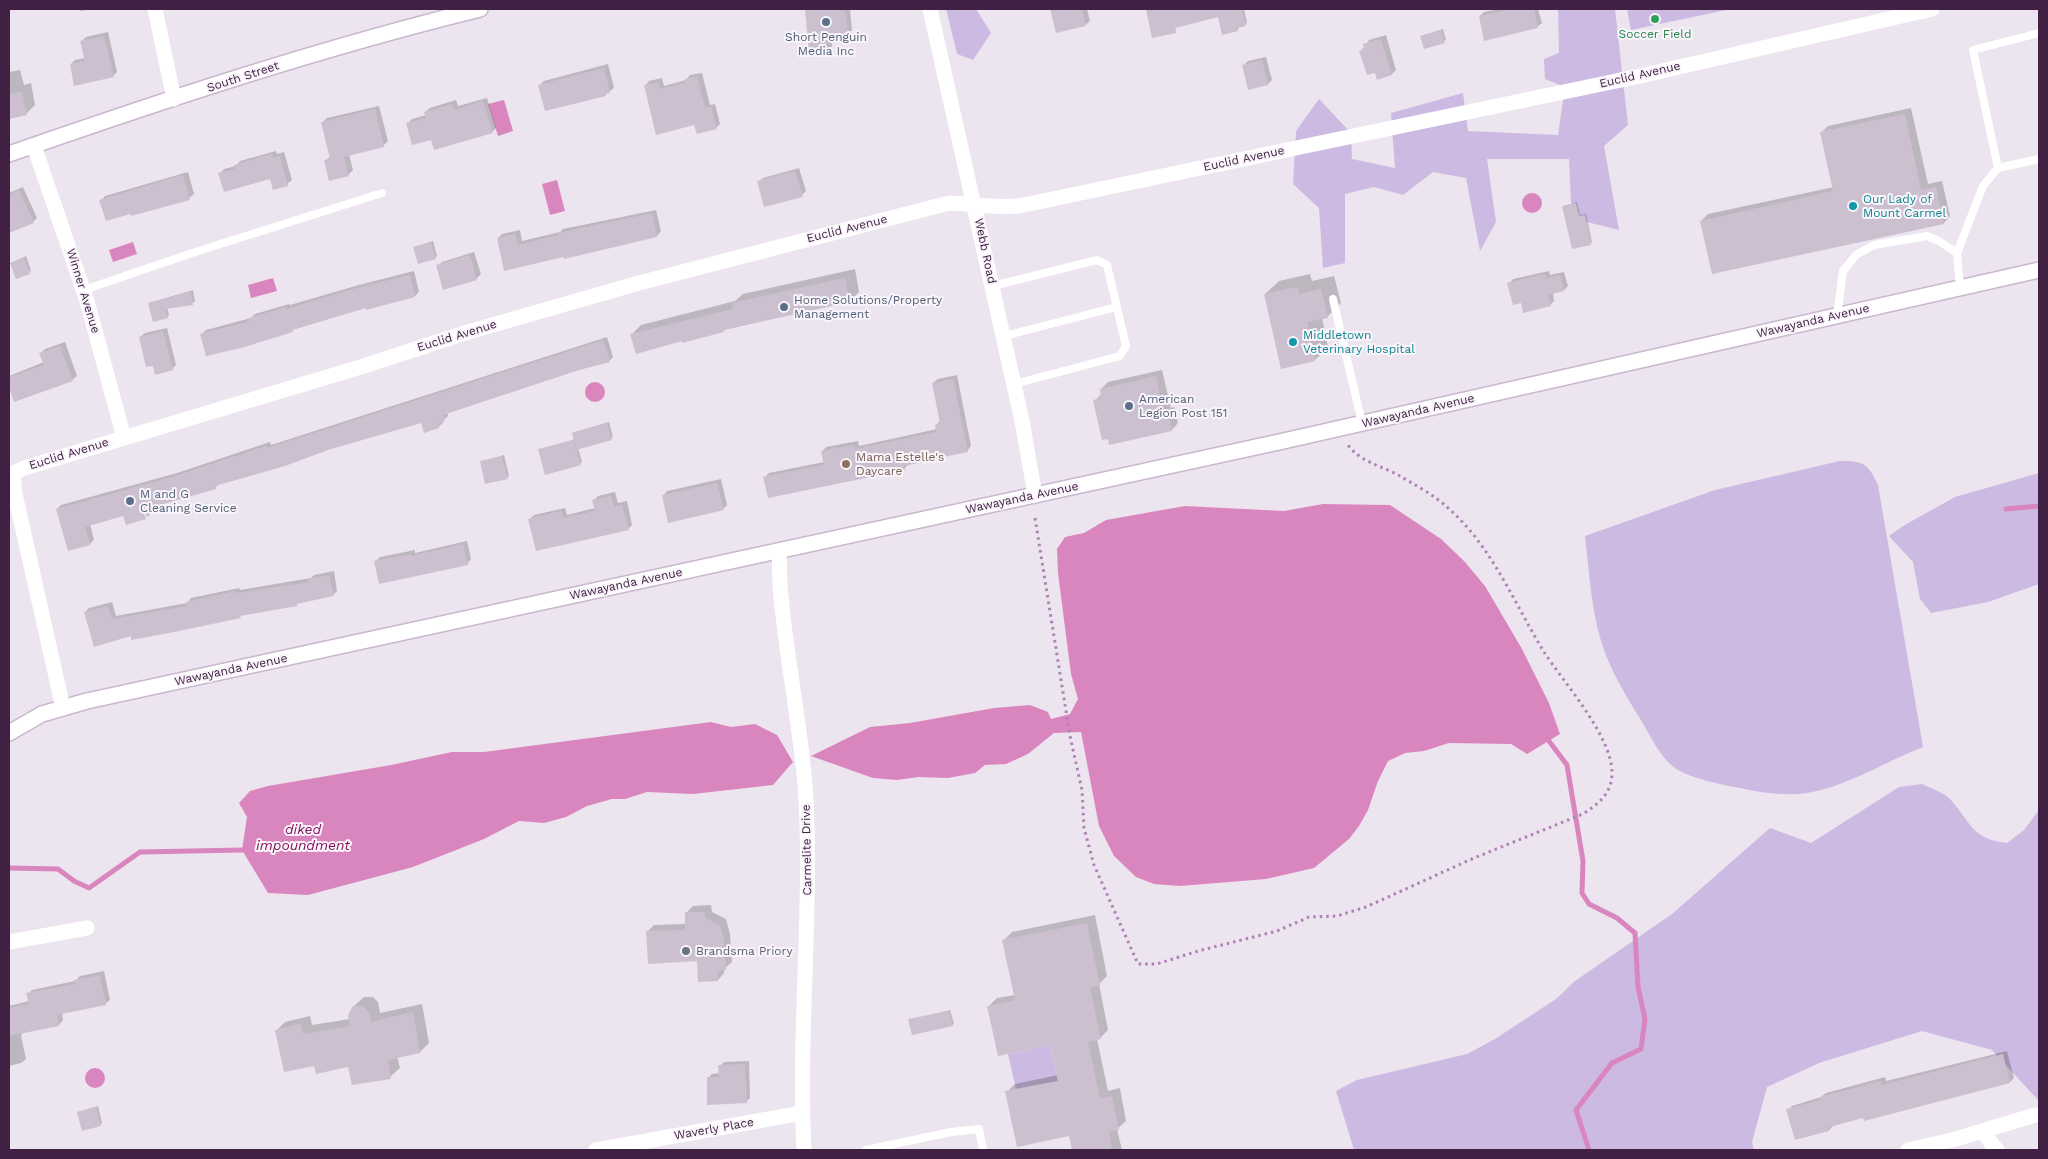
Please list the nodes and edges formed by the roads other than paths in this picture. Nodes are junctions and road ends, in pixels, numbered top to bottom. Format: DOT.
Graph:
graph roads {
  1 [pos="155,9"];
  2 [pos="480,9"];
  3 [pos="930,9"];
  4 [pos="1932,9"];
  5 [pos="2039,33"];
  6 [pos="174,99"];
  7 [pos="34,146"];
  8 [pos="9,154"];
  9 [pos="2039,159"];
  10 [pos="1998,168"];
  11 [pos="382,193"];
  12 [pos="975,204"];
  13 [pos="1957,254"];
  14 [pos="2039,270"];
  15 [pos="993,286"];
  16 [pos="1960,288"];
  17 [pos="84,290"];
  18 [pos="1333,299"];
  19 [pos="1117,307"];
  20 [pos="1837,316"];
  21 [pos="1004,336"];
  22 [pos="1014,384"];
  23 [pos="1362,423"];
  24 [pos="124,438"];
  25 [pos="1035,495"];
  26 [pos="779,551"];
  27 [pos="63,708"];
  28 [pos="9,733"];
  29 [pos="87,928"];
  30 [pos="9,942"];
  31 [pos="802,1113"];
  32 [pos="2035,1116"];
  33 [pos="1982,1131"];
  34 [pos="596,1150"];
  35 [pos="804,1150"];
  36 [pos="866,1150"];
  37 [pos="984,1150"];
  38 [pos="1908,1150"];
  39 [pos="1997,1150"];
  1 -- 6 [label="street"];
  2 -- 6 [label="street, South Street"];
  3 -- 12 [label="street, Webb Road"];
  4 -- 12 [label="street, Euclid Avenue"];
  5 -- 10 [label="lane"];
  6 -- 7 [label="street, South Street"];
  7 -- 8 [label="street, South Street"];
  7 -- 17 [label="street, Winner Avenue"];
  9 -- 10 [label="lane"];
  10 -- 13 [label="lane"];
  11 -- 17 [label="lane"];
  12 -- 15 [label="street, Webb Road"];
  12 -- 24 [label="street, Euclid Avenue"];
  13 -- 16 [label="lane"];
  13 -- 20 [label="lane"];
  14 -- 16 [label="street, Wawayanda Avenue"];
  15 -- 19 [label="lane"];
  15 -- 21 [label="street, Webb Road"];
  16 -- 20 [label="street, Wawayanda Avenue"];
  17 -- 24 [label="street, Winner Avenue"];
  18 -- 23 [label="lane"];
  19 -- 21 [label="lane"];
  19 -- 22 [label="lane"];
  20 -- 23 [label="street, Wawayanda Avenue"];
  21 -- 22 [label="street, Webb Road"];
  22 -- 25 [label="street, Webb Road"];
  23 -- 25 [label="street, Wawayanda Avenue"];
  24 -- 27 [label="street, Euclid Avenue"];
  25 -- 26 [label="street, Wawayanda Avenue"];
  26 -- 27 [label="street, Wawayanda Avenue"];
  26 -- 31 [label="street, Carmelite Drive"];
  27 -- 28 [label="street, Wawayanda Avenue"];
  29 -- 30 [label="street"];
  31 -- 34 [label="street, Waverly Place"];
  31 -- 35 [label="street, Carmelite Drive"];
  32 -- 33 [label="street"];
  33 -- 38 [label="street"];
  33 -- 39 [label="street"];
  36 -- 37 [label="lane"];
}
